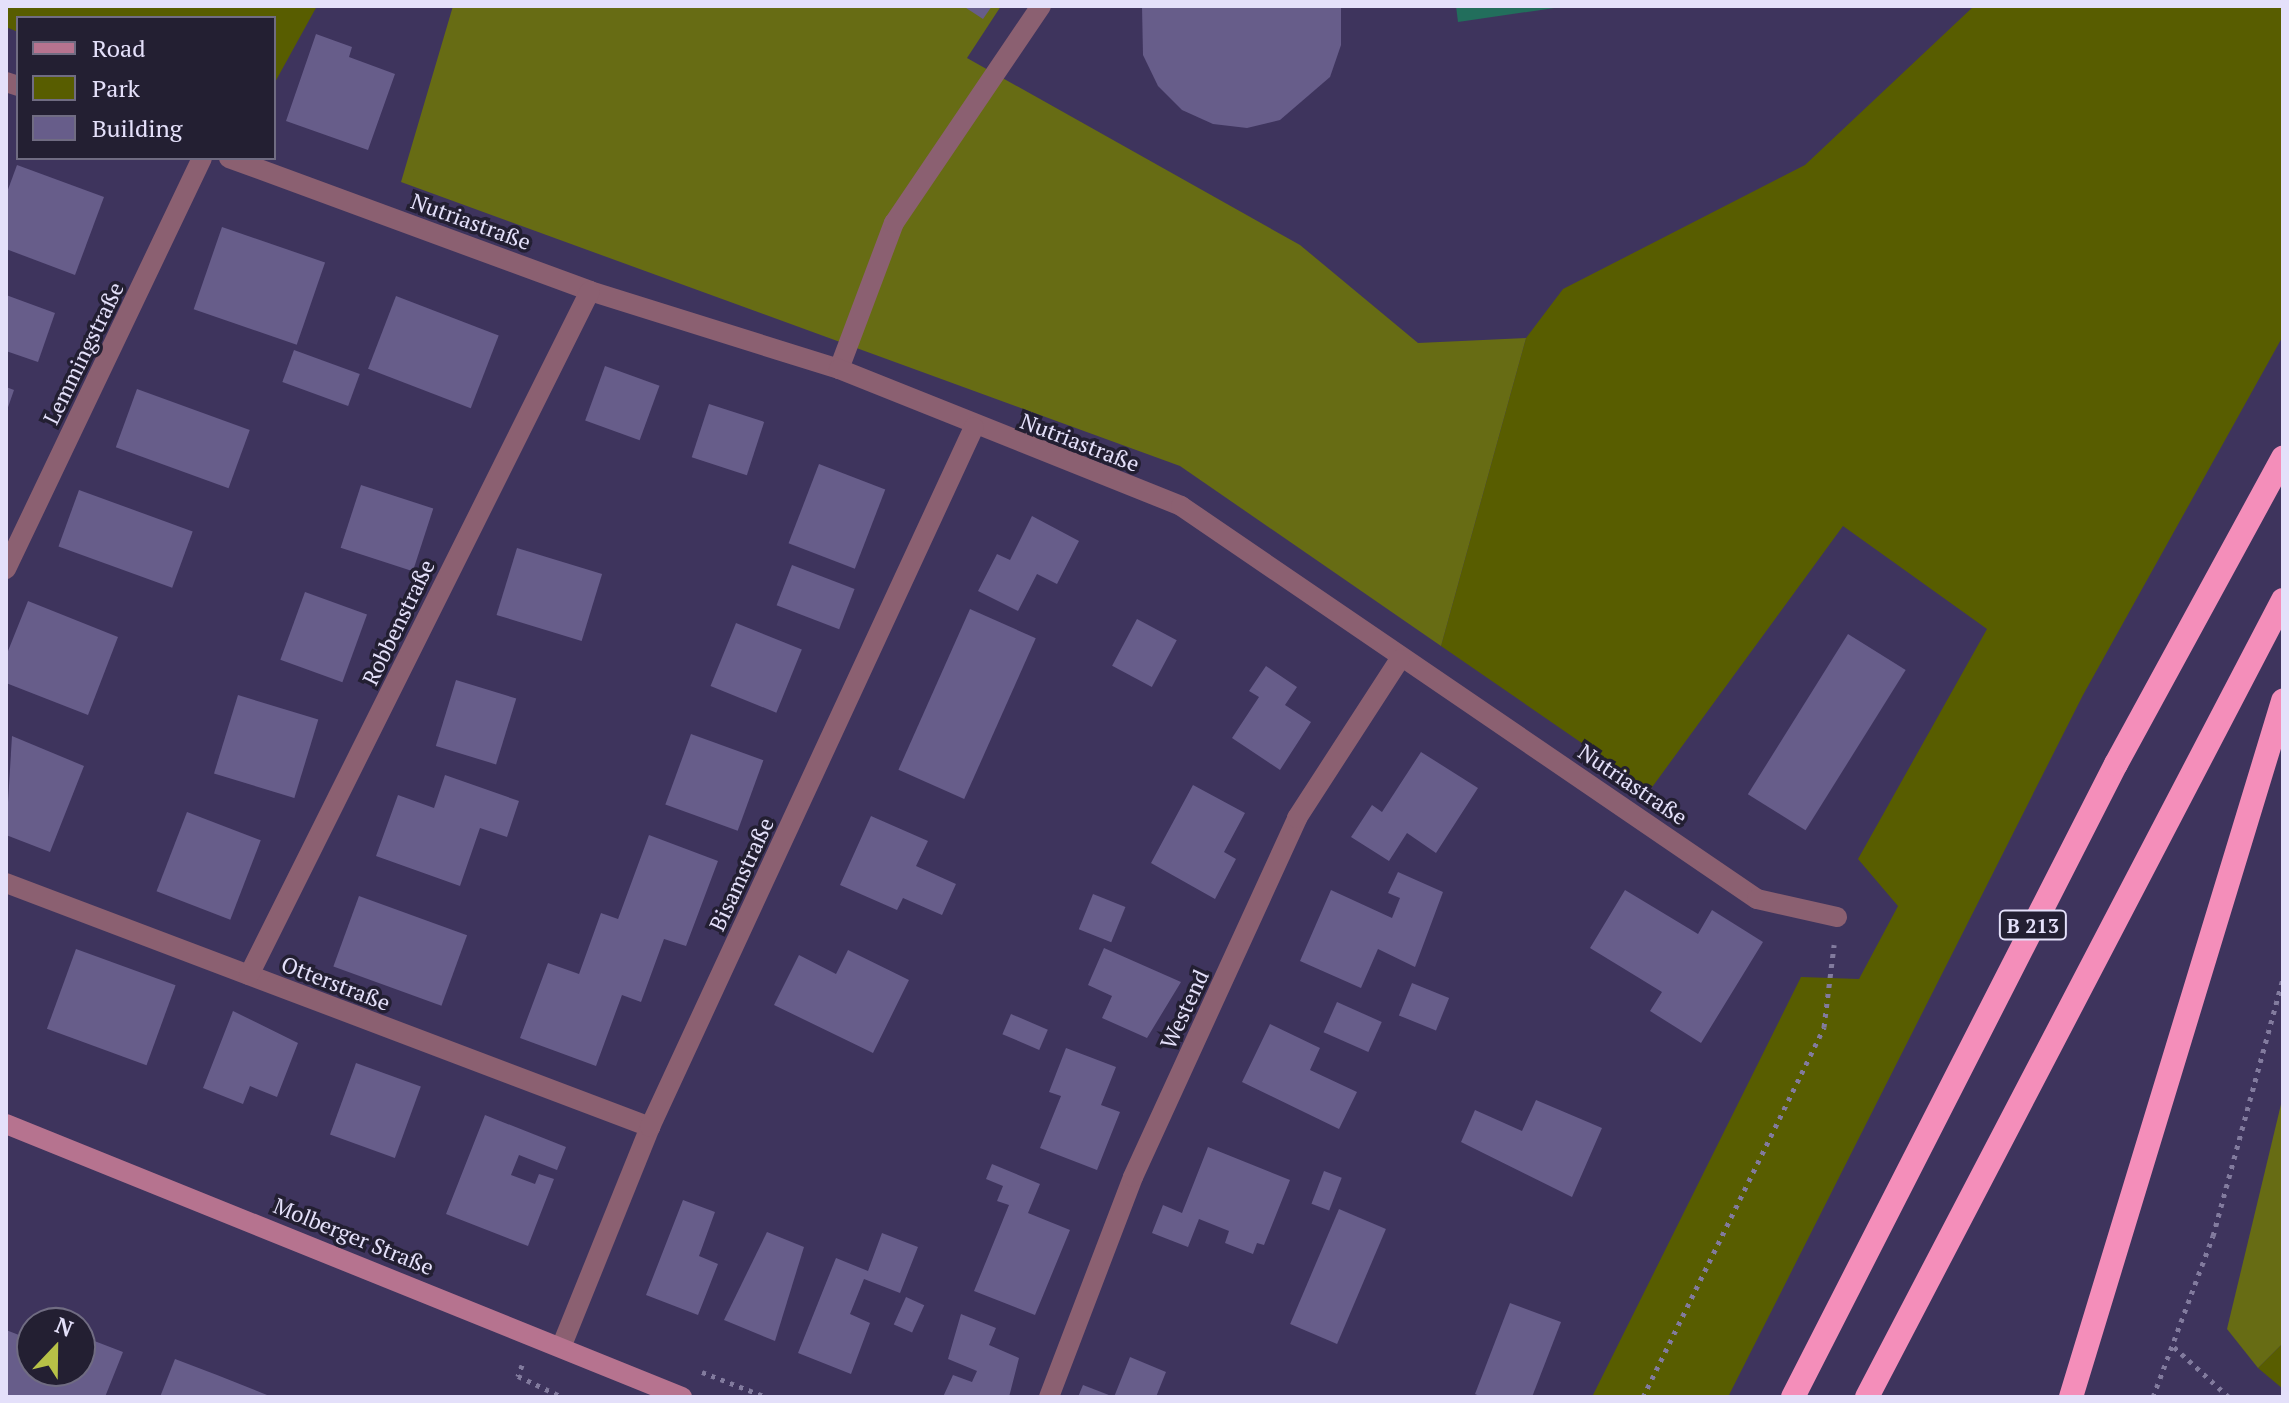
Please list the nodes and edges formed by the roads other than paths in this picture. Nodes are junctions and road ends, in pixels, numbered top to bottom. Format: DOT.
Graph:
graph roads {
  1 [pos="1041,6"];
  2 [pos="201,160"];
  3 [pos="234,160"];
  4 [pos="590,291"];
  5 [pos="839,369"];
  6 [pos="974,427"];
  7 [pos="2283,458"];
  8 [pos="6,569"];
  9 [pos="2283,600"];
  10 [pos="1400,659"];
  11 [pos="2283,701"];
  12 [pos="6,883"];
  13 [pos="1837,917"];
  14 [pos="249,975"];
  15 [pos="6,1124"];
  16 [pos="650,1127"];
  17 [pos="562,1345"];
  18 [pos="682,1397"];
  19 [pos="1049,1397"];
  20 [pos="1793,1397"];
  21 [pos="1867,1397"];
  22 [pos="2071,1397"];
  1 -- 5 [label="street"];
  2 -- 8 [label="street, Lemmingstraße"];
  3 -- 4 [label="street, Nutriastraße"];
  4 -- 5 [label="street, Nutriastraße"];
  4 -- 14 [label="street, Robbenstraße"];
  5 -- 6 [label="street, Nutriastraße"];
  6 -- 10 [label="street, Nutriastraße"];
  6 -- 16 [label="street, Bisamstraße"];
  7 -- 20 [label="highway, B 213"];
  9 -- 21 [label="highway, B 213"];
  10 -- 13 [label="street, Nutriastraße"];
  10 -- 19 [label="street, Westend"];
  11 -- 22 [label="highway"];
  12 -- 14 [label="street, Otterstraße"];
  14 -- 16 [label="street, Otterstraße"];
  15 -- 17 [label="main road, Molberger Straße"];
  16 -- 17 [label="street, Bisamstraße"];
  17 -- 18 [label="main road, Molberger Straße"];
}
